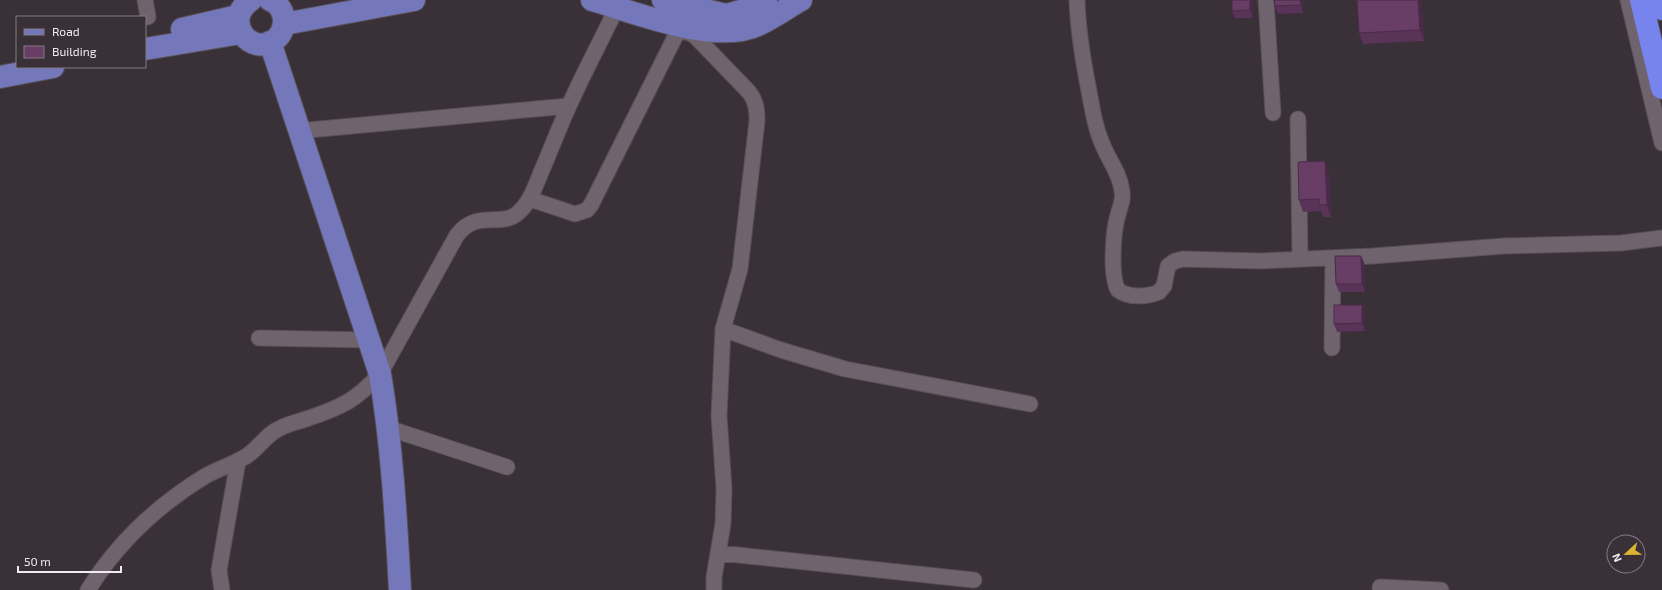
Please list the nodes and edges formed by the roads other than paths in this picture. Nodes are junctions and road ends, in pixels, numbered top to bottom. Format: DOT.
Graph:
graph roads {
  1 [pos="145,0"];
  2 [pos="336,0"];
  3 [pos="414,0"];
  4 [pos="592,0"];
  5 [pos="663,0"];
  6 [pos="766,0"];
  7 [pos="801,0"];
  8 [pos="1077,0"];
  9 [pos="1266,0"];
  10 [pos="1628,0"];
  11 [pos="1641,0"];
  12 [pos="1660,0"];
  13 [pos="617,7"];
  14 [pos="1662,9"];
  15 [pos="278,12"];
  16 [pos="146,16"];
  17 [pos="243,16"];
  18 [pos="146,26"];
  19 [pos="270,42"];
  20 [pos="146,50"];
  21 [pos="16,59"];
  22 [pos="0,62"];
  23 [pos="48,68"];
  24 [pos="0,77"];
  25 [pos="1662,88"];
  26 [pos="568,106"];
  27 [pos="1273,113"];
  28 [pos="1298,119"];
  29 [pos="298,131"];
  30 [pos="1662,143"];
  31 [pos="530,199"];
  32 [pos="1662,238"];
  33 [pos="1333,258"];
  34 [pos="1300,259"];
  35 [pos="723,329"];
  36 [pos="259,338"];
  37 [pos="369,340"];
  38 [pos="1332,348"];
  39 [pos="380,374"];
  40 [pos="1030,404"];
  41 [pos="388,428"];
  42 [pos="238,461"];
  43 [pos="507,467"];
  44 [pos="719,553"];
  45 [pos="974,580"];
  46 [pos="1380,588"];
  47 [pos="88,590"];
  48 [pos="222,590"];
  49 [pos="400,590"];
  50 [pos="714,590"];
  51 [pos="1441,590"];
  1 -- 16 [label="street"];
  2 -- 15 [label="main road"];
  3 -- 15 [label="main road"];
  4 -- 13 [label="main road"];
  5 -- 6 [label="main road"];
  7 -- 13 [label="main road"];
  8 -- 34 [label="street"];
  9 -- 27 [label="street"];
  10 -- 30 [label="street"];
  11 -- 25 [label="highway"];
  12 -- 14 [label="highway"];
  13 -- 26 [label="street"];
  15 -- 19 [label="main road"];
  17 -- 18 [label="main road"];
  17 -- 19 [label="main road"];
  17 -- 20 [label="main road"];
  19 -- 29 [label="main road"];
  21 -- 22 [label="main road"];
  23 -- 24 [label="main road"];
  26 -- 29 [label="street"];
  26 -- 31 [label="street"];
  28 -- 34 [label="street"];
  29 -- 37 [label="main road"];
  31 -- 35 [label="street"];
  31 -- 39 [label="street"];
  32 -- 33 [label="street"];
  33 -- 34 [label="street"];
  33 -- 38 [label="street"];
  35 -- 40 [label="street"];
  35 -- 44 [label="street"];
  36 -- 37 [label="street"];
  37 -- 39 [label="main road"];
  39 -- 41 [label="main road"];
  39 -- 42 [label="street"];
  41 -- 43 [label="street"];
  41 -- 49 [label="main road"];
  42 -- 47 [label="street"];
  42 -- 48 [label="street"];
  44 -- 45 [label="street"];
  44 -- 50 [label="street"];
  46 -- 51 [label="street"];
}
